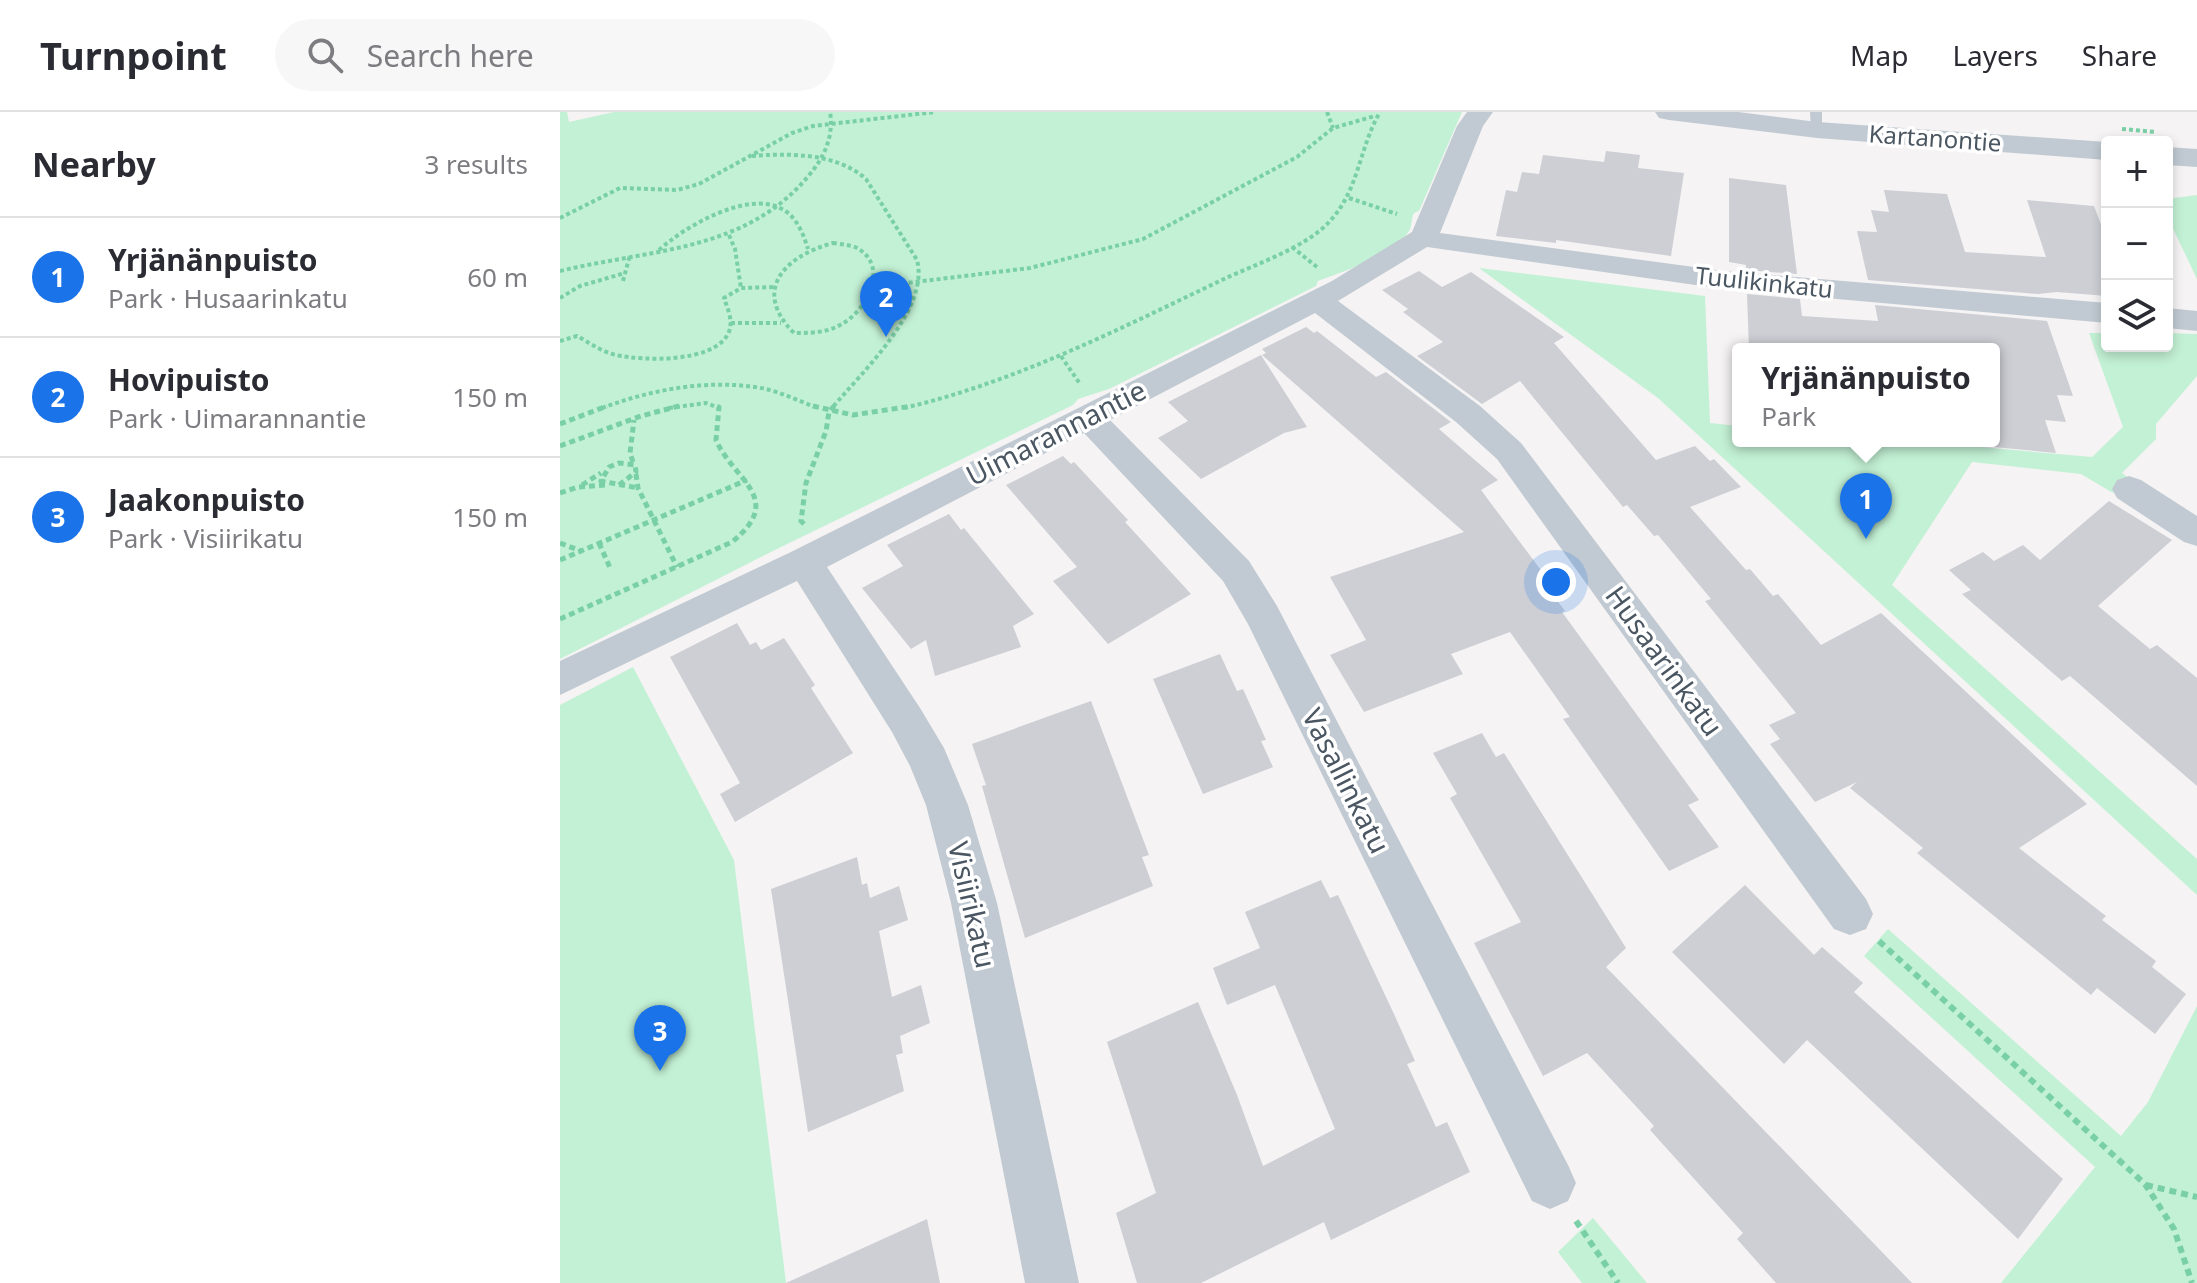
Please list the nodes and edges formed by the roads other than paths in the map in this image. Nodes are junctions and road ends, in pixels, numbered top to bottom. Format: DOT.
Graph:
graph roads {
  1 [pos="1480,112"];
  2 [pos="1669,112"];
  3 [pos="1816,121"];
  4 [pos="2101,150"];
  5 [pos="2173,156"];
  6 [pos="2197,158"];
  7 [pos="1427,231"];
  8 [pos="1317,300"];
  9 [pos="2101,312"];
  10 [pos="2173,319"];
  11 [pos="2197,321"];
  12 [pos="1088,417"];
  13 [pos="2129,489"];
  14 [pos="2197,533"];
  15 [pos="813,557"];
  16 [pos="560,679"];
  17 [pos="1850,914"];
  18 [pos="1550,1183"];
  19 [pos="1052,1283"];
  1 -- 7 [label="street"];
  2 -- 3 [label="street, Kartanontie"];
  3 -- 4 [label="street, Kartanontie"];
  5 -- 6 [label="street"];
  7 -- 8 [label="street, Uimarannantie"];
  7 -- 9 [label="street, Tuulikinkatu"];
  8 -- 12 [label="street, Uimarannantie"];
  8 -- 17 [label="street, Husaarinkatu"];
  10 -- 11 [label="street"];
  12 -- 15 [label="street, Uimarannantie"];
  12 -- 18 [label="street, Vasallinkatu"];
  13 -- 14 [label="street"];
  15 -- 16 [label="street, Uimarannantie"];
  15 -- 19 [label="street, Visiirikatu"];
}
